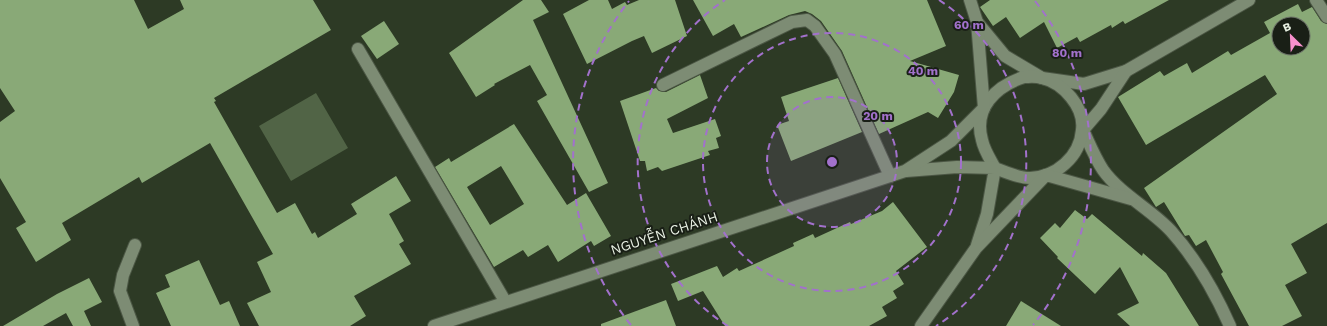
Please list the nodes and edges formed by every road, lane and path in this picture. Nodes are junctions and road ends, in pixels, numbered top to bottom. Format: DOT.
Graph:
graph roads {
  1 [pos="970,0"];
  2 [pos="1248,0"];
  3 [pos="1316,0"];
  4 [pos="1327,17"];
  5 [pos="977,22"];
  6 [pos="358,49"];
  7 [pos="1126,71"];
  8 [pos="1042,78"];
  9 [pos="662,85"];
  10 [pos="984,108"];
  11 [pos="1083,130"];
  12 [pos="995,168"];
  13 [pos="905,171"];
  14 [pos="1046,175"];
  15 [pos="890,176"];
  16 [pos="1132,199"];
  17 [pos="134,245"];
  18 [pos="976,248"];
  19 [pos="505,301"];
  20 [pos="133,326"];
  21 [pos="434,326"];
  22 [pos="921,326"];
  23 [pos="1230,326"];
  1 -- 5 [label="main road"];
  2 -- 7 [label="main road"];
  3 -- 4 [label="main road"];
  5 -- 8 [label="main road"];
  5 -- 10 [label="main road"];
  6 -- 19 [label="main road"];
  7 -- 8 [label="main road"];
  7 -- 11 [label="main road"];
  8 -- 10 [label="main road"];
  8 -- 11 [label="main road"];
  9 -- 15 [label="main road"];
  10 -- 12 [label="main road"];
  10 -- 13 [label="main road"];
  11 -- 14 [label="main road"];
  11 -- 16 [label="main road"];
  12 -- 13 [label="main road"];
  12 -- 14 [label="main road"];
  12 -- 18 [label="main road"];
  13 -- 15 [label="main road, NGUYỄN CHÁNH"];
  14 -- 16 [label="main road"];
  14 -- 18 [label="main road"];
  15 -- 19 [label="main road, NGUYỄN CHÁNH"];
  16 -- 23 [label="main road"];
  17 -- 20 [label="main road"];
  18 -- 22 [label="main road"];
  19 -- 21 [label="main road, NGUYỄN CHÁNH"];
}
